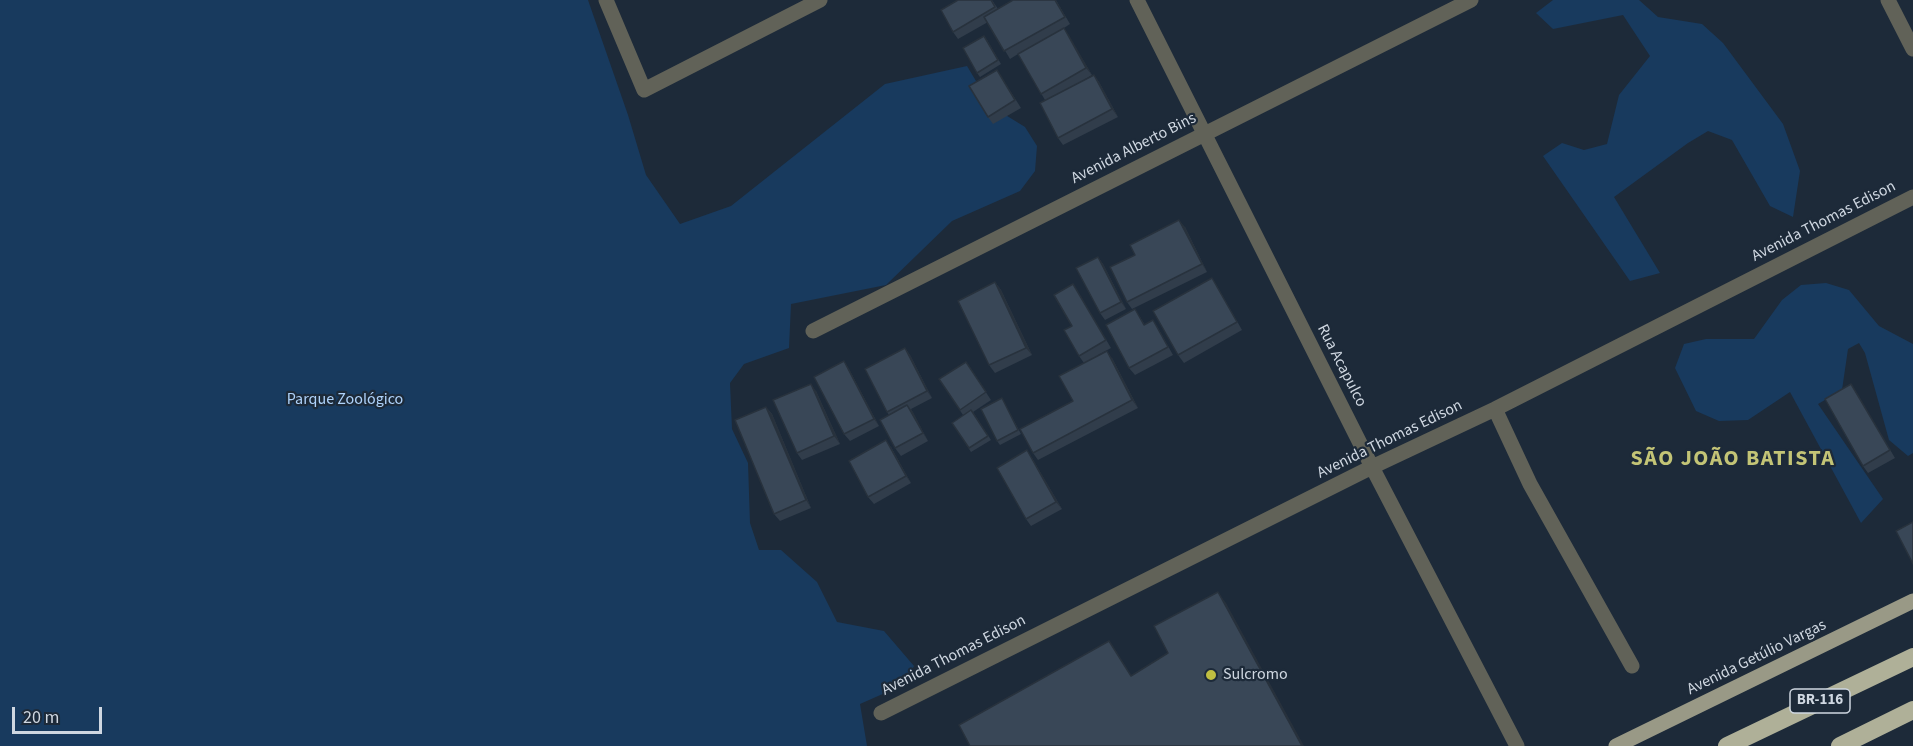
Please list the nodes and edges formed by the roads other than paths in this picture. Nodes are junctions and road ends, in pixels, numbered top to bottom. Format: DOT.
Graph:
graph roads {
  1 [pos="606,0"];
  2 [pos="820,0"];
  3 [pos="1137,0"];
  4 [pos="1471,0"];
  5 [pos="1888,0"];
  6 [pos="1913,50"];
  7 [pos="1204,134"];
  8 [pos="1913,197"];
  9 [pos="813,330"];
  10 [pos="1495,409"];
  11 [pos="1372,467"];
  12 [pos="1913,601"];
  13 [pos="1913,657"];
  14 [pos="1632,666"];
  15 [pos="1913,710"];
  16 [pos="881,713"];
  17 [pos="1517,746"];
  18 [pos="1617,746"];
  19 [pos="1727,746"];
  20 [pos="1840,746"];
  1 -- 2 [label="street"];
  3 -- 7 [label="street, Rua Acapulco"];
  4 -- 7 [label="street, Avenida Alberto Bins"];
  5 -- 6 [label="street"];
  7 -- 9 [label="street, Avenida Alberto Bins"];
  7 -- 11 [label="street, Rua Acapulco"];
  8 -- 10 [label="street, Avenida Thomas Edison"];
  10 -- 11 [label="street, Avenida Thomas Edison"];
  10 -- 14 [label="street"];
  11 -- 16 [label="street, Avenida Thomas Edison"];
  11 -- 17 [label="street, Rua Acapulco"];
  12 -- 18 [label="main road, Avenida Getúlio Vargas"];
  13 -- 19 [label="highway, BR-116"];
  15 -- 20 [label="highway"];
}
